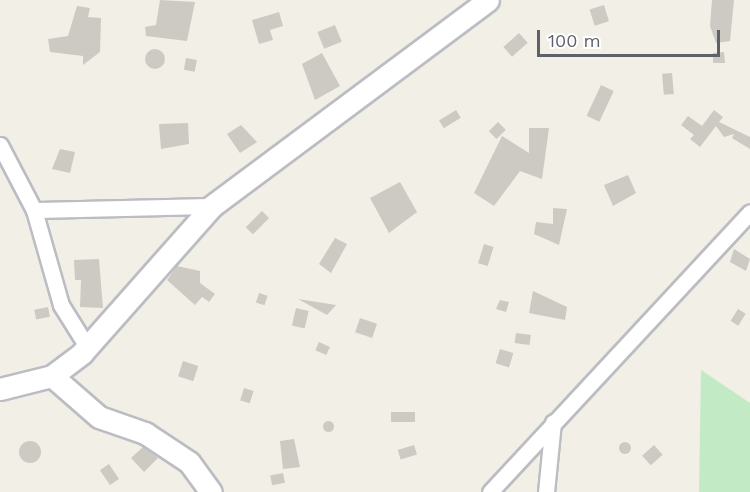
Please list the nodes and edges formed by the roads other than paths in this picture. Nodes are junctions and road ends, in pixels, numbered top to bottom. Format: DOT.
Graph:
graph roads {
  1 [pos="488,0"];
  2 [pos="0,145"];
  3 [pos="212,206"];
  4 [pos="34,210"];
  5 [pos="750,212"];
  6 [pos="88,348"];
  7 [pos="52,376"];
  8 [pos="0,389"];
  9 [pos="553,422"];
  10 [pos="211,492"];
  11 [pos="490,492"];
  12 [pos="546,492"];
  1 -- 3 [label="street"];
  2 -- 4 [label="street"];
  3 -- 4 [label="street"];
  3 -- 6 [label="street"];
  4 -- 6 [label="street"];
  5 -- 9 [label="street"];
  6 -- 7 [label="street"];
  7 -- 8 [label="street"];
  7 -- 10 [label="street"];
  9 -- 11 [label="street"];
  9 -- 12 [label="street"];
}
